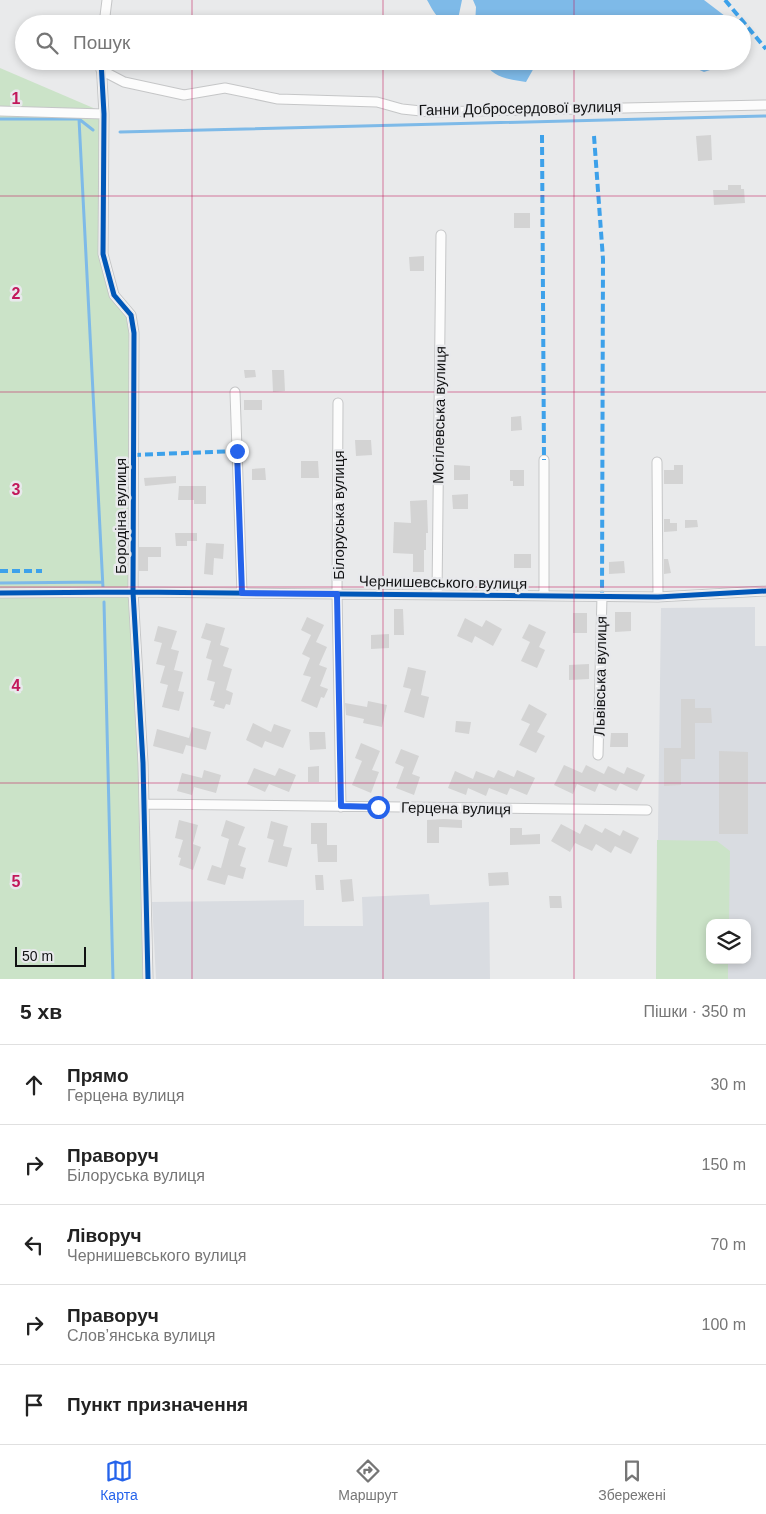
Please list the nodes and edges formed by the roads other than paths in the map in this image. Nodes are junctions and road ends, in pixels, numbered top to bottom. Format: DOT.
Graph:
graph roads {
  1 [pos="107,0"];
  2 [pos="105,15"];
  3 [pos="101,70"];
  4 [pos="107,70"];
  5 [pos="766,105"];
  6 [pos="0,111"];
  7 [pos="104,114"];
  8 [pos="441,235"];
  9 [pos="235,392"];
  10 [pos="338,403"];
  11 [pos="544,460"];
  12 [pos="657,462"];
  13 [pos="766,591"];
  14 [pos="133,592"];
  15 [pos="0,593"];
  16 [pos="242,593"];
  17 [pos="337,594"];
  18 [pos="437,595"];
  19 [pos="544,596"];
  20 [pos="602,596"];
  21 [pos="658,597"];
  22 [pos="598,755"];
  23 [pos="144,804"];
  24 [pos="341,806"];
  25 [pos="647,810"];
  26 [pos="148,979"];
  1 -- 2 [label="street"];
  3 -- 7 [label="street, Бородіна вулиця"];
  4 -- 5 [label="street, Ганни Добросердової вулиця"];
  6 -- 7 [label="street"];
  7 -- 14 [label="street, Бородіна вулиця"];
  8 -- 18 [label="street, Могілевська вулиця"];
  9 -- 16 [label="street"];
  10 -- 17 [label="street, Білоруська вулиця"];
  11 -- 19 [label="street"];
  12 -- 21 [label="street"];
  13 -- 21 [label="street, Чернишевського вулиця"];
  14 -- 15 [label="street, Чернишевського вулиця"];
  14 -- 16 [label="street, Чернишевського вулиця"];
  14 -- 23 [label="street, Бородіна вулиця"];
  16 -- 17 [label="street, Чернишевського вулиця"];
  17 -- 18 [label="street, Чернишевського вулиця"];
  17 -- 24 [label="street, Білоруська вулиця"];
  18 -- 19 [label="street, Чернишевського вулиця"];
  19 -- 20 [label="street, Чернишевського вулиця"];
  20 -- 21 [label="street, Чернишевського вулиця"];
  20 -- 22 [label="street, Львівська вулиця"];
  23 -- 24 [label="street, Герцена вулиця"];
  23 -- 26 [label="street, Бородіна вулиця"];
  24 -- 25 [label="street, Герцена вулиця"];
}
